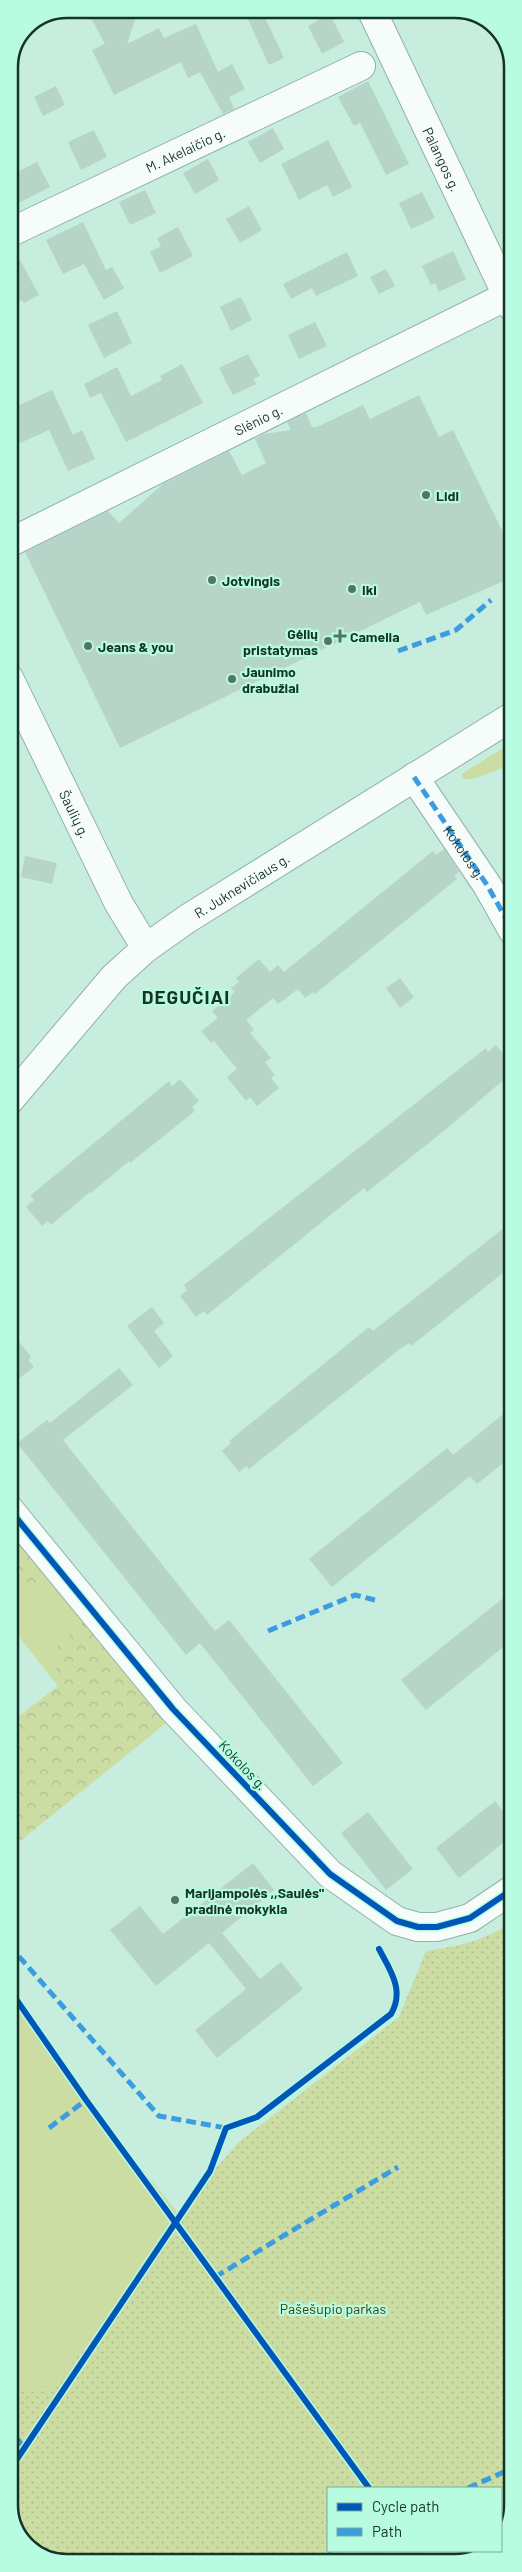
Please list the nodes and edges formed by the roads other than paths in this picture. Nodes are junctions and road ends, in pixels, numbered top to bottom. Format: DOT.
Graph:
graph roads {
  1 [pos="375,18"];
  2 [pos="361,66"];
  3 [pos="18,229"];
  4 [pos="504,289"];
  5 [pos="504,305"];
  6 [pos="18,539"];
  7 [pos="18,696"];
  8 [pos="504,722"];
  9 [pos="414,777"];
  10 [pos="504,915"];
  11 [pos="146,948"];
  12 [pos="18,1090"];
  13 [pos="18,1520"];
  14 [pos="504,1896"];
  1 -- 4 [label="street, Palangos g."];
  2 -- 3 [label="street, M. Akelaičio g."];
  5 -- 6 [label="street, Slėnio g."];
  7 -- 11 [label="street, Šaulių g."];
  8 -- 9 [label="street, R. Juknevičiaus g."];
  9 -- 10 [label="street, Kokolos g."];
  9 -- 11 [label="street, R. Juknevičiaus g."];
  11 -- 12 [label="street, R. Juknevičiaus g."];
  13 -- 14 [label="street, Kokolos g."];
}
